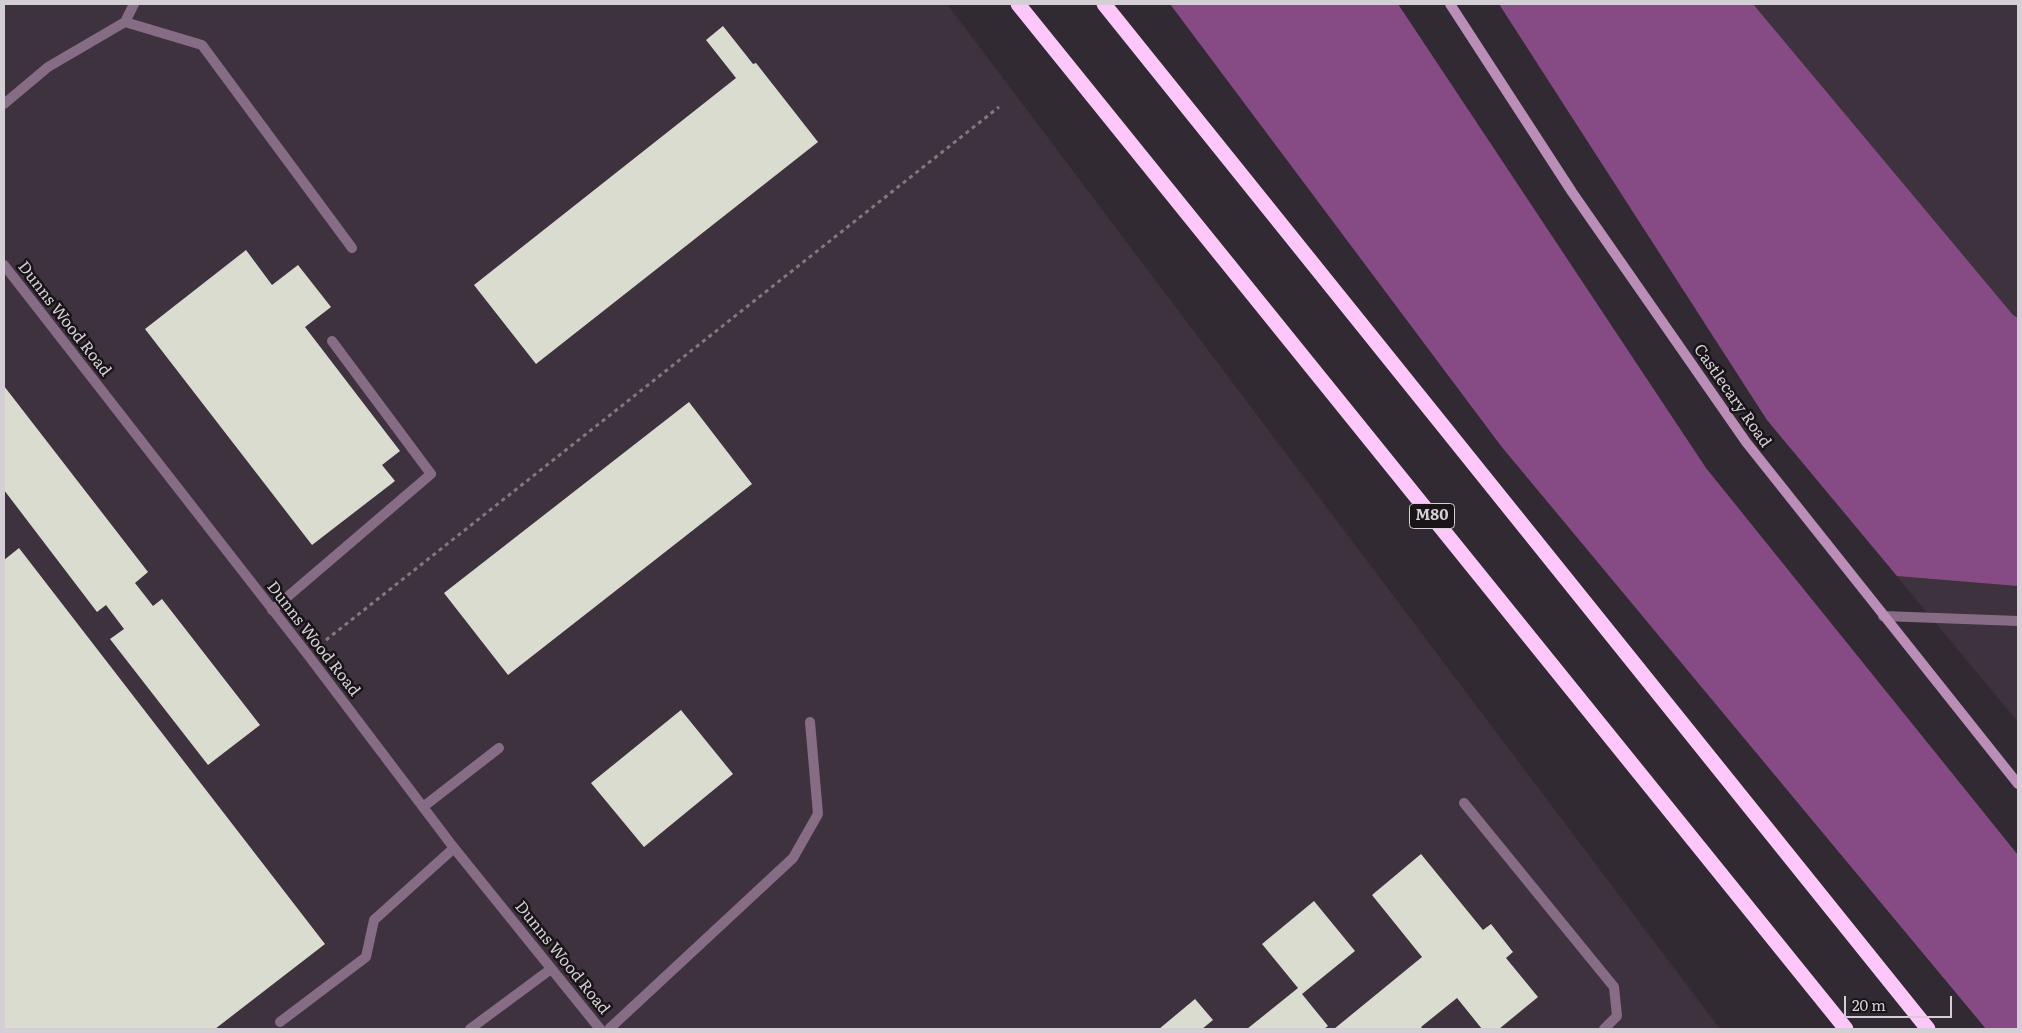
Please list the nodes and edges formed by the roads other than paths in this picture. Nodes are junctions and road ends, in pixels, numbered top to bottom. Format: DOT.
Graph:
graph roads {
  1 [pos="134,4"];
  2 [pos="1018,4"];
  3 [pos="1104,4"];
  4 [pos="1450,4"];
  5 [pos="125,22"];
  6 [pos="4,104"];
  7 [pos="352,248"];
  8 [pos="4,265"];
  9 [pos="332,341"];
  10 [pos="272,610"];
  11 [pos="1882,616"];
  12 [pos="2018,621"];
  13 [pos="810,722"];
  14 [pos="499,748"];
  15 [pos="2018,784"];
  16 [pos="1464,803"];
  17 [pos="423,807"];
  18 [pos="454,848"];
  19 [pos="551,969"];
  20 [pos="280,1022"];
  21 [pos="470,1029"];
  22 [pos="600,1029"];
  23 [pos="609,1029"];
  24 [pos="1604,1029"];
  25 [pos="1846,1029"];
  26 [pos="1928,1029"];
  1 -- 5 [label="street"];
  2 -- 25 [label="highway, M80"];
  3 -- 26 [label="highway"];
  4 -- 11 [label="main road, Castlecary Road"];
  5 -- 6 [label="street"];
  5 -- 7 [label="street"];
  8 -- 10 [label="street, Dunns Wood Road"];
  9 -- 10 [label="street"];
  10 -- 17 [label="street, Dunns Wood Road"];
  11 -- 12 [label="street"];
  11 -- 15 [label="main road, Castlecary Road"];
  13 -- 23 [label="street"];
  14 -- 17 [label="street"];
  16 -- 24 [label="street"];
  17 -- 18 [label="street, Dunns Wood Road"];
  18 -- 19 [label="street, Dunns Wood Road"];
  18 -- 20 [label="street"];
  19 -- 21 [label="street"];
  19 -- 22 [label="street, Dunns Wood Road"];
}
